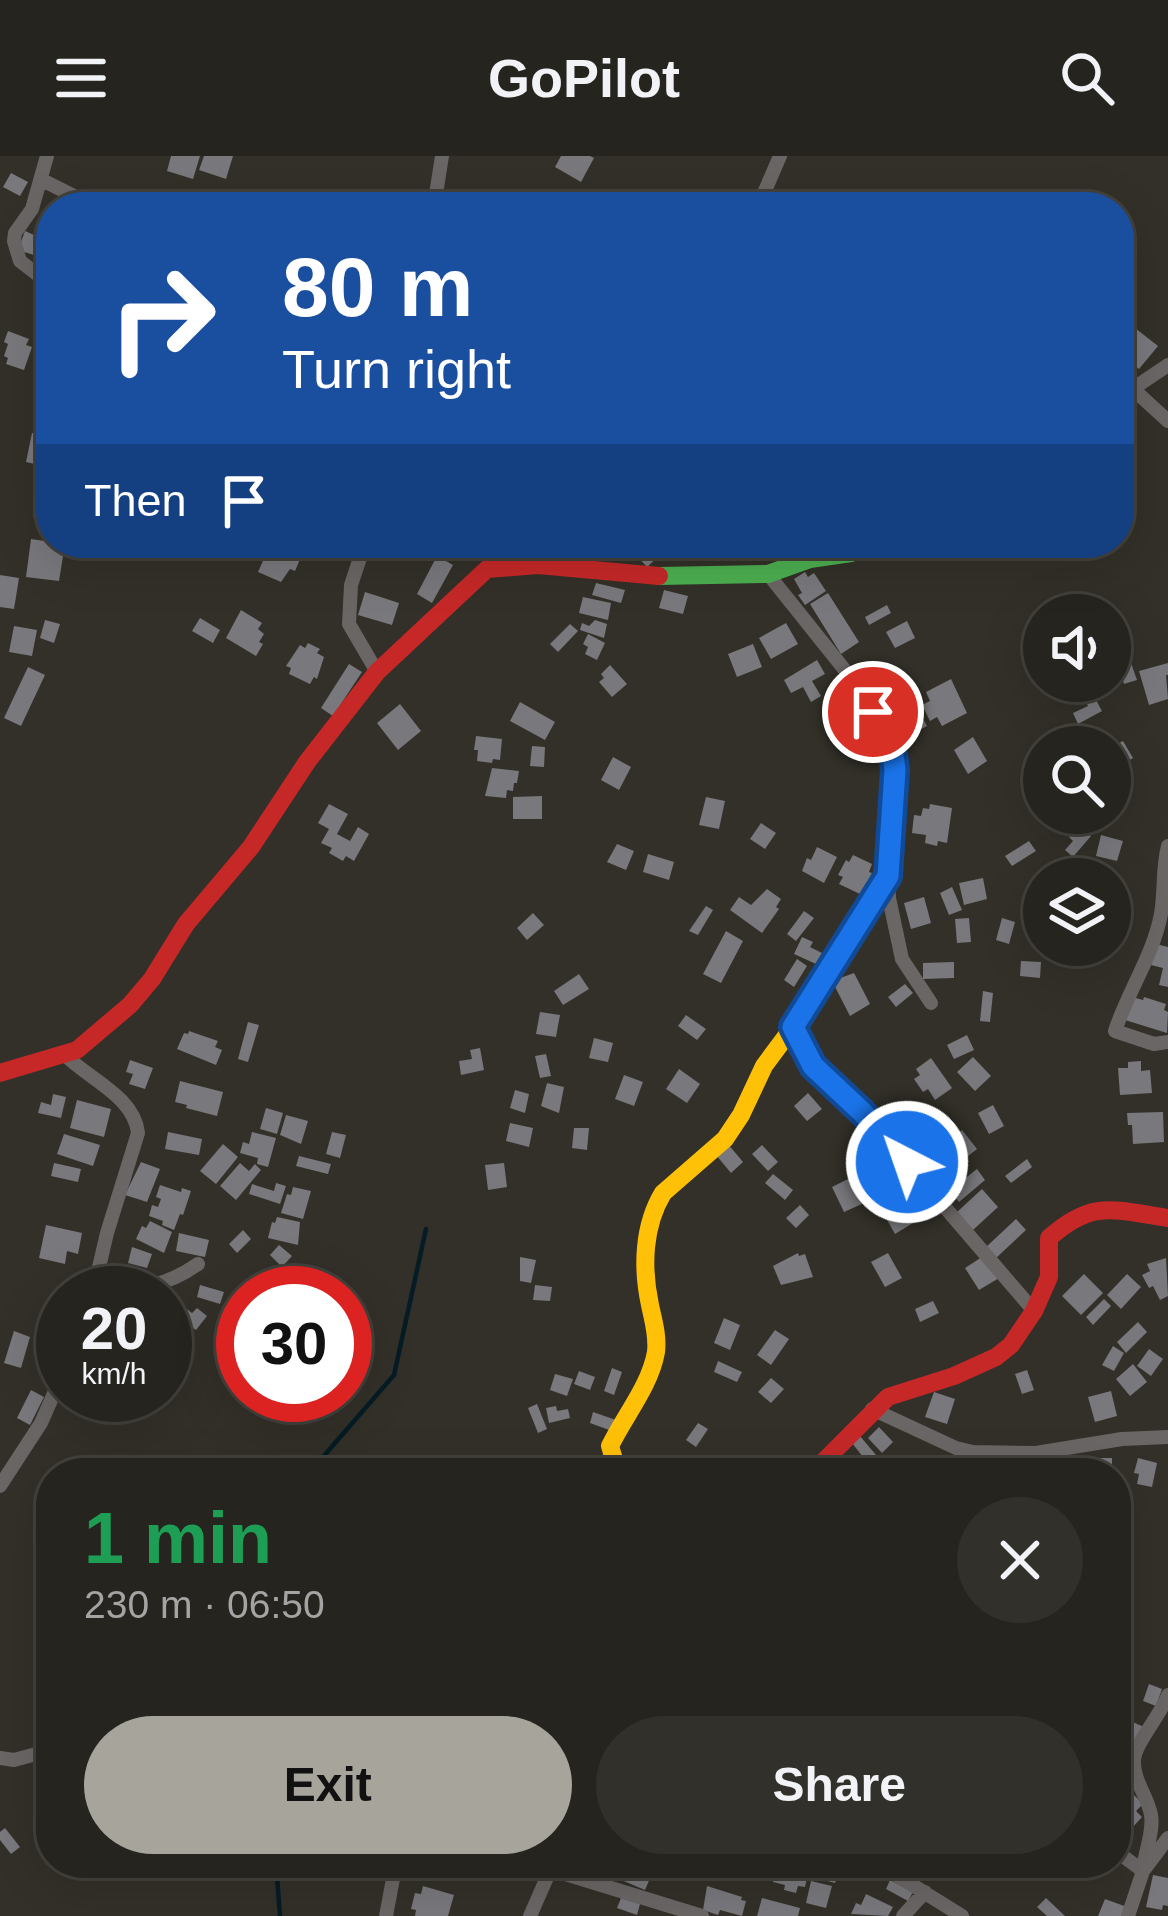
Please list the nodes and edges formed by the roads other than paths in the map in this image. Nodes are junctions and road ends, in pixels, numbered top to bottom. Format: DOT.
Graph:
graph roads {
  1 [pos="47,156"];
  2 [pos="442,156"];
  3 [pos="780,156"];
  4 [pos="42,180"];
  5 [pos="38,192"];
  6 [pos="66,192"];
  7 [pos="436,192"];
  8 [pos="764,192"];
  9 [pos="36,197"];
  10 [pos="36,273"];
  11 [pos="1168,365"];
  12 [pos="1134,388"];
  13 [pos="1134,399"];
  14 [pos="1168,422"];
  15 [pos="360,558"];
  16 [pos="492,558"];
  17 [pos="817,558"];
  18 [pos="487,569"];
  19 [pos="768,574"];
  20 [pos="377,672"];
  21 [pos="1168,846"];
  22 [pos="888,876"];
  23 [pos="931,1003"];
  24 [pos="793,1027"];
  25 [pos="1168,1042"];
  26 [pos="64,1054"];
  27 [pos="0,1073"];
  28 [pos="1168,1218"];
  29 [pos="198,1264"];
  30 [pos="99,1266"];
  31 [pos="192,1268"];
  32 [pos="1034,1311"];
  33 [pos="872,1409"];
  34 [pos="41,1422"];
  35 [pos="1168,1437"];
  36 [pos="612,1458"];
  37 [pos="826,1458"];
  38 [pos="0,1486"];
  39 [pos="1168,1695"];
  40 [pos="36,1754"];
  41 [pos="0,1758"];
  42 [pos="1168,1838"];
  43 [pos="1131,1862"];
  44 [pos="1143,1871"];
  45 [pos="393,1878"];
  46 [pos="546,1878"];
  47 [pos="587,1878"];
  48 [pos="902,1878"];
  49 [pos="925,1892"];
  50 [pos="386,1916"];
  51 [pos="530,1916"];
  52 [pos="702,1916"];
  53 [pos="903,1916"];
  54 [pos="962,1916"];
  55 [pos="1128,1916"];
  1 -- 4 [label="street"];
  2 -- 7 [label="street"];
  3 -- 8 [label="street"];
  4 -- 5 [label="street"];
  4 -- 6 [label="street"];
  9 -- 10 [label="street"];
  11 -- 12 [label="street"];
  13 -- 14 [label="street"];
  15 -- 20 [label="street"];
  16 -- 18 [label="street"];
  17 -- 19 [label="street"];
  18 -- 19 [label="street"];
  18 -- 20 [label="street"];
  19 -- 22 [label="street"];
  20 -- 26 [label="street"];
  21 -- 25 [label="street"];
  22 -- 23 [label="street"];
  22 -- 24 [label="street"];
  24 -- 32 [label="street"];
  24 -- 36 [label="street"];
  26 -- 27 [label="street"];
  26 -- 30 [label="street"];
  28 -- 32 [label="street"];
  29 -- 31 [label="street"];
  32 -- 33 [label="street"];
  33 -- 35 [label="street"];
  33 -- 37 [label="street"];
  34 -- 38 [label="street"];
  39 -- 44 [label="street"];
  40 -- 41 [label="street"];
  42 -- 44 [label="street"];
  43 -- 44 [label="street"];
  44 -- 55 [label="street"];
  45 -- 50 [label="street"];
  46 -- 51 [label="street"];
  47 -- 52 [label="street"];
  48 -- 49 [label="street"];
  49 -- 53 [label="street"];
  49 -- 54 [label="street"];
}
